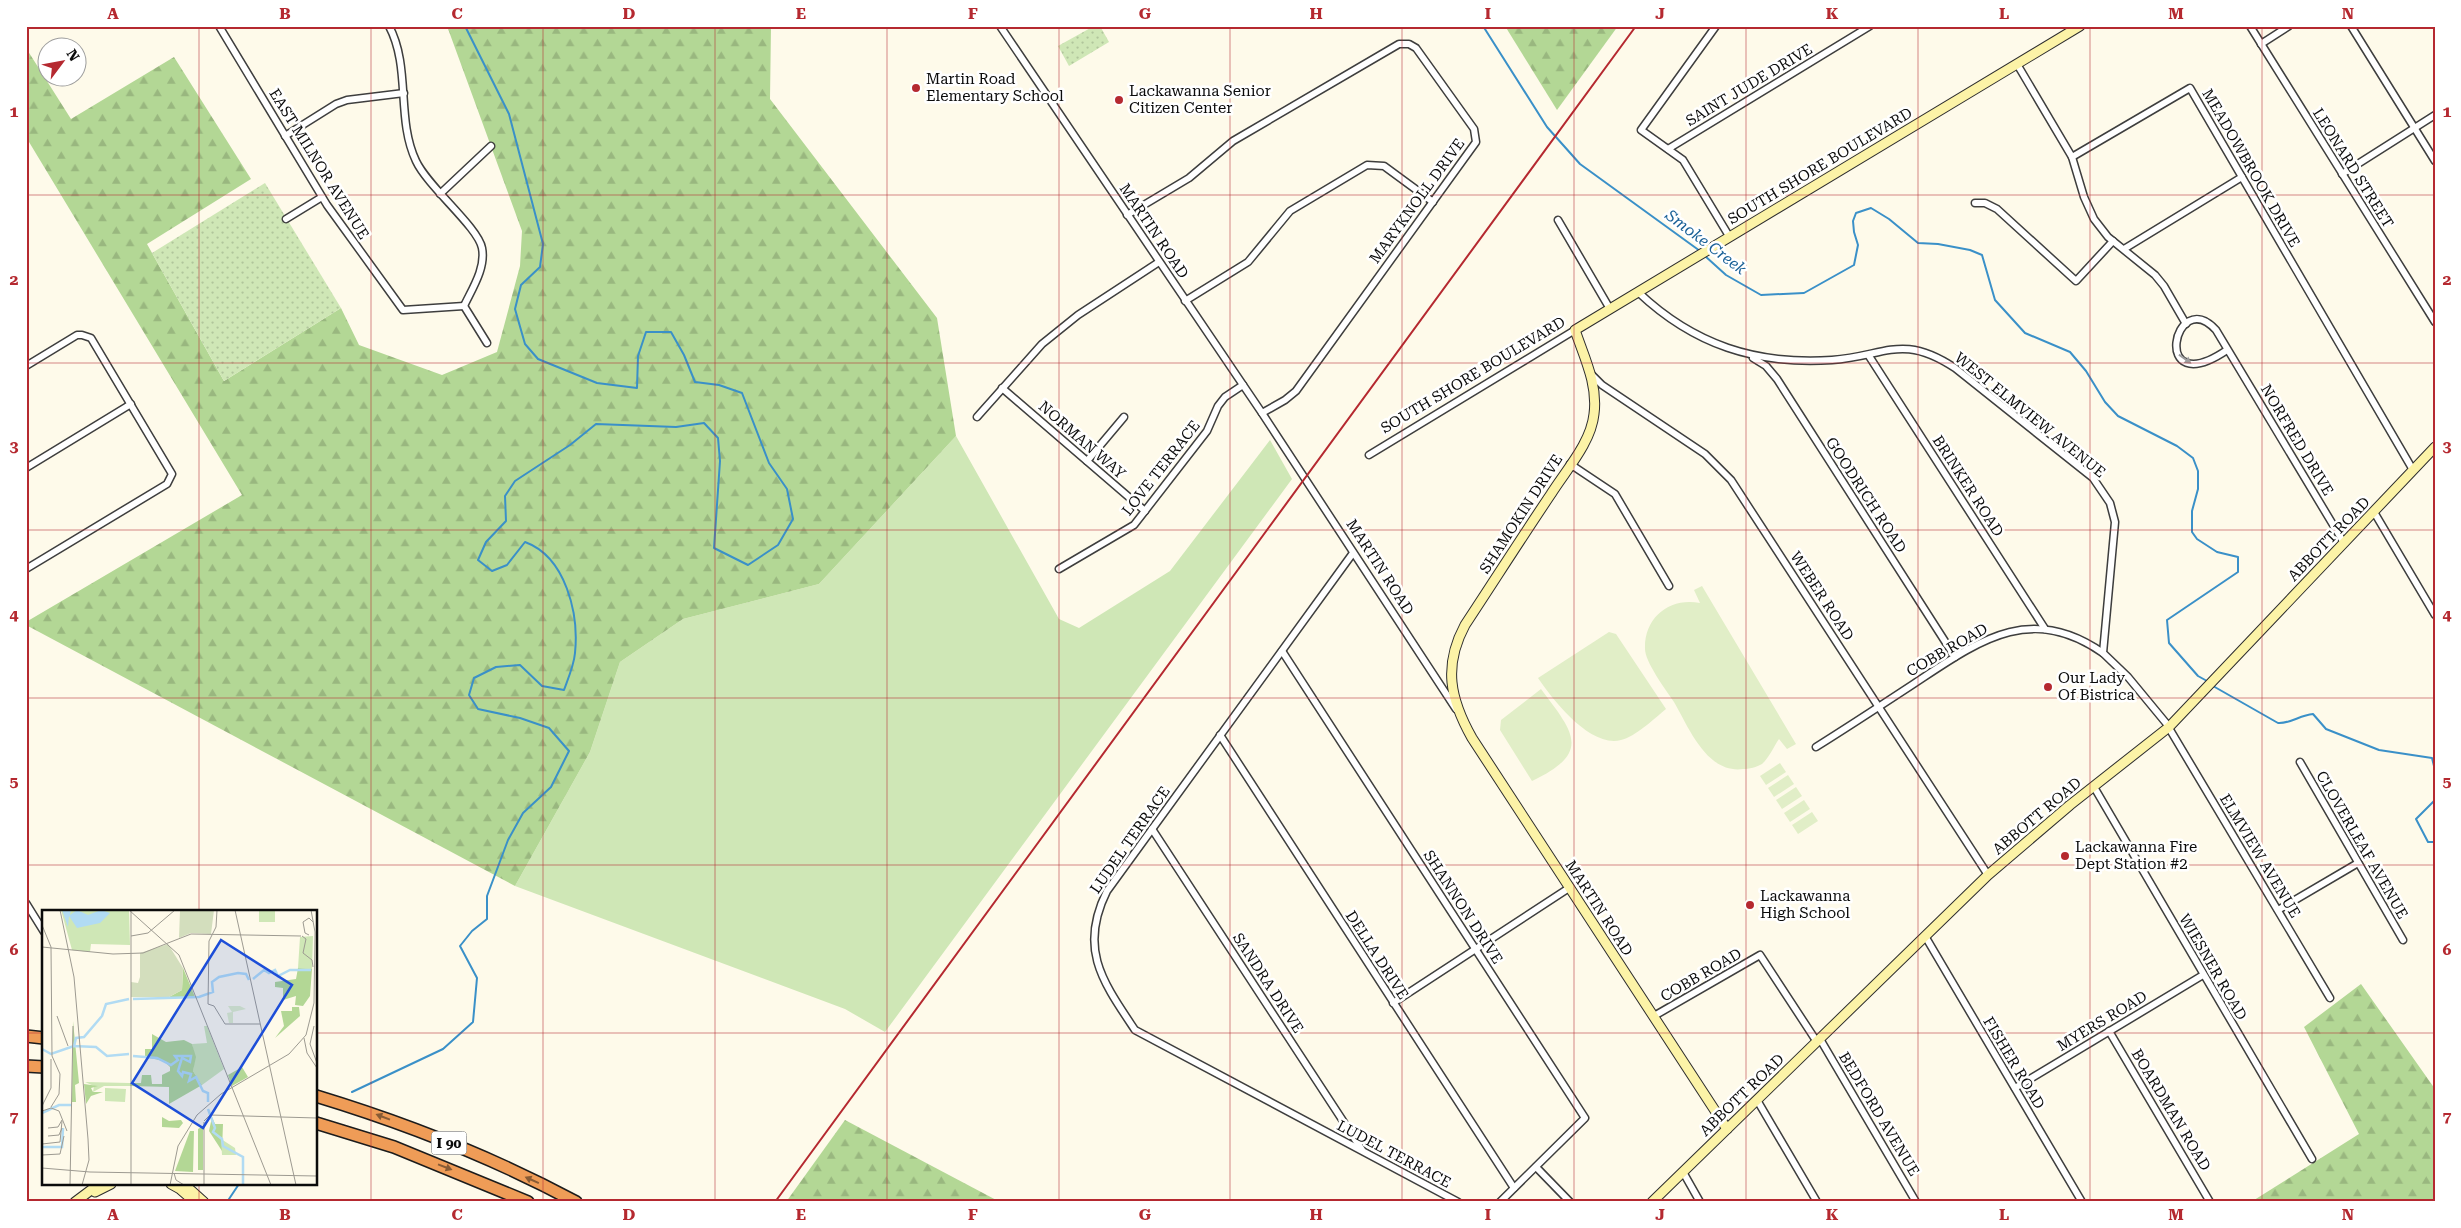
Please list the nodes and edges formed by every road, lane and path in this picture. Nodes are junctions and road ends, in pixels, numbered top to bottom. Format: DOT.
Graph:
graph roads {
  1 [pos="219,26"];
  2 [pos="389,26"];
  3 [pos="1000,26"];
  4 [pos="1716,26"];
  5 [pos="1870,26"];
  6 [pos="2080,26"];
  7 [pos="2250,26"];
  8 [pos="2289,26"];
  9 [pos="2351,26"];
  10 [pos="2261,44"];
  11 [pos="2017,64"];
  12 [pos="404,93"];
  13 [pos="2435,115"];
  14 [pos="2414,128"];
  15 [pos="285,136"];
  16 [pos="491,146"];
  17 [pos="1668,149"];
  18 [pos="2072,157"];
  19 [pos="2435,161"];
  20 [pos="2342,174"];
  21 [pos="2242,177"];
  22 [pos="440,194"];
  23 [pos="322,197"];
  24 [pos="1433,202"];
  25 [pos="1975,203"];
  26 [pos="1127,215"];
  27 [pos="286,219"];
  28 [pos="1558,220"];
  29 [pos="1729,236"];
  30 [pos="2114,241"];
  31 [pos="2124,249"];
  32 [pos="1159,262"];
  33 [pos="1638,292"];
  34 [pos="1184,301"];
  35 [pos="464,306"];
  36 [pos="1610,308"];
  37 [pos="2435,322"];
  38 [pos="2186,324"];
  39 [pos="1575,330"];
  40 [pos="487,343"];
  41 [pos="2227,350"];
  42 [pos="1747,355"];
  43 [pos="1869,356"];
  44 [pos="26,366"];
  45 [pos="1590,372"];
  46 [pos="1243,385"];
  47 [pos="1002,388"];
  48 [pos="131,404"];
  49 [pos="1262,413"];
  50 [pos="977,417"];
  51 [pos="1124,417"];
  52 [pos="2435,447"];
  53 [pos="1369,455"];
  54 [pos="1087,461"];
  55 [pos="1570,464"];
  56 [pos="26,468"];
  57 [pos="2413,470"];
  58 [pos="1145,511"];
  59 [pos="2374,512"];
  60 [pos="2344,543"];
  61 [pos="1353,553"];
  62 [pos="1059,568"];
  63 [pos="26,569"];
  64 [pos="1669,586"];
  65 [pos="2435,615"];
  66 [pos="2045,630"];
  67 [pos="1282,651"];
  68 [pos="2103,653"];
  69 [pos="1956,657"];
  70 [pos="1879,706"];
  71 [pos="1457,711"];
  72 [pos="2168,727"];
  73 [pos="1220,735"];
  74 [pos="1816,748"];
  75 [pos="2300,762"];
  76 [pos="2094,787"];
  77 [pos="1152,829"];
  78 [pos="2358,863"];
  79 [pos="1988,875"];
  80 [pos="1569,888"];
  81 [pos="26,903"];
  82 [pos="2278,910"];
  83 [pos="42,929"];
  84 [pos="1925,936"];
  85 [pos="2403,940"];
  86 [pos="1476,949"];
  87 [pos="1760,955"];
  88 [pos="2203,975"];
  89 [pos="2330,998"];
  90 [pos="1393,1003"];
  91 [pos="1654,1016"];
  92 [pos="2109,1031"];
  93 [pos="26,1036"];
  94 [pos="42,1038"];
  95 [pos="1818,1040"];
  96 [pos="26,1066"];
  97 [pos="42,1067"];
  98 [pos="2015,1088"];
  99 [pos="318,1097"];
  100 [pos="1757,1100"];
  101 [pos="318,1124"];
  102 [pos="1727,1129"];
  103 [pos="1364,1152"];
  104 [pos="2312,1159"];
  105 [pos="1536,1167"];
  106 [pos="1683,1172"];
  107 [pos="97,1186"];
  108 [pos="107,1186"];
  109 [pos="175,1186"];
  110 [pos="186,1186"];
  111 [pos="1514,1188"];
  112 [pos="88,1194"];
  113 [pos="1913,1200"];
  114 [pos="75,1202"];
  115 [pos="195,1202"];
  116 [pos="204,1202"];
  117 [pos="528,1202"];
  118 [pos="576,1202"];
  119 [pos="1458,1202"];
  120 [pos="1500,1202"];
  121 [pos="1570,1202"];
  122 [pos="1652,1202"];
  123 [pos="1700,1202"];
  124 [pos="1817,1202"];
  125 [pos="2082,1202"];
  126 [pos="2210,1202"];
  1 -- 15 [label="street, EAST MILNOR AVENUE"];
  2 -- 12 [label="street"];
  3 -- 26 [label="street, MARTIN ROAD"];
  4 -- 17 [label="street"];
  5 -- 17 [label="street, SAINT JUDE DRIVE"];
  6 -- 11 [label="street, SOUTH SHORE BOULEVARD"];
  7 -- 10 [label="street, LEONARD STREET"];
  8 -- 10 [label="street"];
  9 -- 14 [label="street"];
  10 -- 20 [label="street, LEONARD STREET"];
  11 -- 18 [label="street"];
  11 -- 29 [label="street, SOUTH SHORE BOULEVARD"];
  12 -- 15 [label="street"];
  12 -- 22 [label="street"];
  13 -- 14 [label="street"];
  14 -- 19 [label="street"];
  14 -- 20 [label="street"];
  15 -- 23 [label="street, EAST MILNOR AVENUE"];
  16 -- 22 [label="street"];
  17 -- 29 [label="street"];
  18 -- 21 [label="street, MEADOWBROOK DRIVE"];
  18 -- 30 [label="street"];
  20 -- 37 [label="street, LEONARD STREET"];
  21 -- 31 [label="street"];
  21 -- 57 [label="street, MEADOWBROOK DRIVE"];
  22 -- 35 [label="street"];
  23 -- 27 [label="street"];
  23 -- 35 [label="street, EAST MILNOR AVENUE"];
  24 -- 26 [label="street, MARYKNOLL DRIVE"];
  24 -- 34 [label="street"];
  24 -- 49 [label="street, MARYKNOLL DRIVE"];
  25 -- 30 [label="street"];
  26 -- 32 [label="street, MARTIN ROAD"];
  28 -- 36 [label="street"];
  29 -- 33 [label="street, SOUTH SHORE BOULEVARD"];
  30 -- 31 [label="street"];
  31 -- 38 [label="street"];
  32 -- 34 [label="street, MARTIN ROAD"];
  32 -- 47 [label="street"];
  33 -- 36 [label="street, SOUTH SHORE BOULEVARD"];
  33 -- 42 [label="street, WEST ELMVIEW AVENUE"];
  34 -- 46 [label="street, MARTIN ROAD"];
  35 -- 40 [label="street"];
  36 -- 39 [label="street, SOUTH SHORE BOULEVARD"];
  38 -- 41 [label="street, NORFRED DRIVE"];
  38 -- 41 [label="street, one-way"];
  39 -- 45 [label="street, SHAMOKIN DRIVE"];
  39 -- 53 [label="street, SOUTH SHORE BOULEVARD"];
  41 -- 60 [label="street, NORFRED DRIVE"];
  42 -- 43 [label="street, WEST ELMVIEW AVENUE"];
  42 -- 69 [label="street, GOODRICH ROAD"];
  43 -- 66 [label="street, BRINKER ROAD"];
  43 -- 68 [label="street, WEST ELMVIEW AVENUE"];
  44 -- 48 [label="street"];
  45 -- 55 [label="street, SHAMOKIN DRIVE"];
  45 -- 70 [label="street, WEBER ROAD"];
  46 -- 49 [label="street, MARTIN ROAD"];
  46 -- 58 [label="street, LOVE TERRACE"];
  47 -- 50 [label="street"];
  47 -- 54 [label="street, NORMAN WAY"];
  48 -- 56 [label="street"];
  48 -- 63 [label="street"];
  49 -- 61 [label="street, MARTIN ROAD"];
  51 -- 54 [label="street"];
  52 -- 57 [label="street, ABBOTT ROAD"];
  54 -- 58 [label="street, NORMAN WAY"];
  55 -- 64 [label="street"];
  55 -- 71 [label="street, SHAMOKIN DRIVE"];
  57 -- 59 [label="street, ABBOTT ROAD"];
  58 -- 62 [label="street, LOVE TERRACE"];
  59 -- 60 [label="street, ABBOTT ROAD"];
  59 -- 65 [label="street"];
  60 -- 72 [label="street, ABBOTT ROAD"];
  61 -- 67 [label="street, LUDEL TERRACE"];
  61 -- 71 [label="street, MARTIN ROAD"];
  66 -- 68 [label="street, COBB ROAD"];
  66 -- 69 [label="street, COBB ROAD"];
  67 -- 73 [label="street, LUDEL TERRACE"];
  67 -- 86 [label="street, SHANNON DRIVE"];
  68 -- 72 [label="street"];
  69 -- 70 [label="street, COBB ROAD"];
  70 -- 74 [label="street, COBB ROAD"];
  70 -- 79 [label="street, WEBER ROAD"];
  71 -- 80 [label="street, MARTIN ROAD"];
  72 -- 76 [label="street, ABBOTT ROAD"];
  72 -- 82 [label="street, ELMVIEW AVENUE"];
  73 -- 77 [label="street, LUDEL TERRACE"];
  73 -- 90 [label="street, DELLA DRIVE"];
  75 -- 78 [label="street, CLOVERLEAF AVENUE"];
  76 -- 79 [label="street, ABBOTT ROAD"];
  76 -- 88 [label="street, WIESNER ROAD"];
  77 -- 103 [label="street, SANDRA DRIVE"];
  77 -- 103 [label="street, LUDEL TERRACE"];
  78 -- 82 [label="street"];
  78 -- 85 [label="street, CLOVERLEAF AVENUE"];
  79 -- 84 [label="street, ABBOTT ROAD"];
  80 -- 86 [label="street"];
  80 -- 91 [label="street, MARTIN ROAD"];
  81 -- 83 [label="street"];
  82 -- 89 [label="street, ELMVIEW AVENUE"];
  84 -- 95 [label="street, ABBOTT ROAD"];
  84 -- 98 [label="street, FISHER ROAD"];
  86 -- 90 [label="street"];
  86 -- 105 [label="street, SHANNON DRIVE"];
  87 -- 91 [label="street, COBB ROAD"];
  87 -- 95 [label="street, BEDFORD AVENUE"];
  88 -- 92 [label="street, MYERS ROAD"];
  88 -- 104 [label="street, WIESNER ROAD"];
  90 -- 111 [label="street, DELLA DRIVE"];
  91 -- 102 [label="street, MARTIN ROAD"];
  92 -- 98 [label="street, MYERS ROAD"];
  92 -- 126 [label="street, BOARDMAN ROAD"];
  93 -- 94 [label="highway"];
  95 -- 100 [label="street, ABBOTT ROAD"];
  95 -- 113 [label="street, BEDFORD AVENUE"];
  96 -- 97 [label="highway"];
  98 -- 125 [label="street, FISHER ROAD"];
  118 -- 99 [label="highway, I 90, one-way"];
  100 -- 102 [label="street, ABBOTT ROAD"];
  100 -- 124 [label="street"];
  101 -- 117 [label="highway, I 90, one-way"];
  102 -- 106 [label="street, ABBOTT ROAD"];
  103 -- 119 [label="street, LUDEL TERRACE"];
  105 -- 111 [label="street"];
  105 -- 121 [label="street"];
  106 -- 122 [label="street, ABBOTT ROAD"];
  106 -- 123 [label="street"];
  107 -- 112 [label="street"];
  108 -- 112 [label="street"];
  109 -- 115 [label="street"];
  110 -- 116 [label="street"];
  111 -- 120 [label="street"];
  112 -- 114 [label="street"];
}
